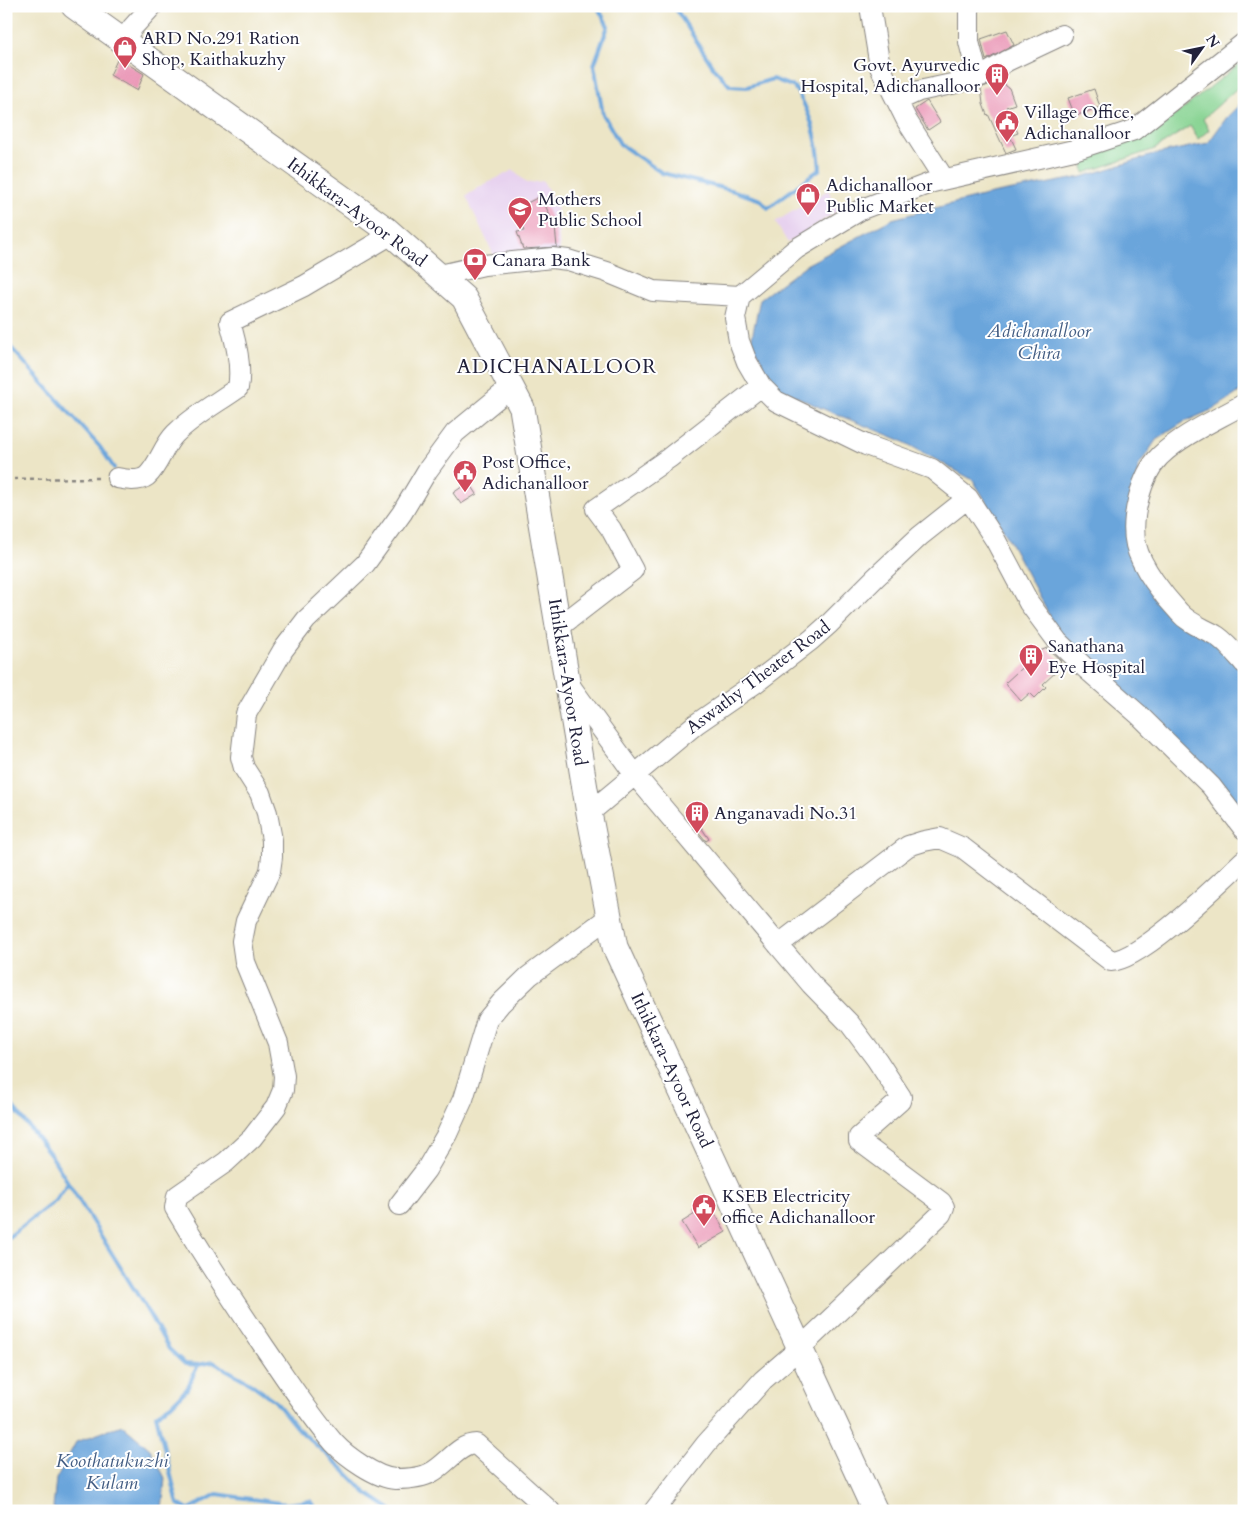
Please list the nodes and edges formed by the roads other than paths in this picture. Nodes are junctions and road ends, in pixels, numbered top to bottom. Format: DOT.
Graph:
graph roads {
  1 [pos="74,6"];
  2 [pos="152,6"];
  3 [pos="870,6"];
  4 [pos="969,6"];
  5 [pos="1062,35"];
  6 [pos="124,42"];
  7 [pos="1244,43"];
  8 [pos="978,77"];
  9 [pos="897,101"];
  10 [pos="944,179"];
  11 [pos="392,234"];
  12 [pos="440,275"];
  13 [pos="740,296"];
  14 [pos="761,386"];
  15 [pos="511,387"];
  16 [pos="1244,404"];
  17 [pos="117,478"];
  18 [pos="968,498"];
  19 [pos="559,627"];
  20 [pos="1244,663"];
  21 [pos="568,683"];
  22 [pos="635,775"];
  23 [pos="589,813"];
  24 [pos="1244,829"];
  25 [pos="1244,860"];
  26 [pos="609,917"];
  27 [pos="778,945"];
  28 [pos="398,1205"];
  29 [pos="800,1348"];
  30 [pos="550,1511"];
  31 [pos="654,1511"];
  32 [pos="875,1511"];
  1 -- 6 [label="main road, Ithikkara-Ayoor Road"];
  2 -- 6 [label="street"];
  3 -- 9 [label="street"];
  4 -- 8 [label="street"];
  5 -- 8 [label="street"];
  6 -- 11 [label="main road, Ithikkara-Ayoor Road"];
  7 -- 10 [label="street"];
  8 -- 9 [label="street"];
  9 -- 10 [label="street"];
  10 -- 13 [label="street"];
  11 -- 12 [label="main road, Ithikkara-Ayoor Road"];
  11 -- 17 [label="street"];
  12 -- 13 [label="street"];
  12 -- 15 [label="main road, Ithikkara-Ayoor Road"];
  13 -- 14 [label="street"];
  14 -- 18 [label="street"];
  14 -- 19 [label="street"];
  15 -- 19 [label="main road, Ithikkara-Ayoor Road"];
  15 -- 30 [label="street"];
  16 -- 20 [label="street"];
  18 -- 22 [label="street, Aswathy Theater Road"];
  18 -- 24 [label="street"];
  19 -- 21 [label="main road, Ithikkara-Ayoor Road"];
  21 -- 22 [label="street"];
  21 -- 23 [label="main road, Ithikkara-Ayoor Road"];
  22 -- 23 [label="street, Aswathy Theater Road"];
  22 -- 27 [label="street"];
  23 -- 26 [label="main road, Ithikkara-Ayoor Road"];
  25 -- 27 [label="street"];
  26 -- 28 [label="street"];
  26 -- 29 [label="main road, Ithikkara-Ayoor Road"];
  27 -- 29 [label="street"];
  29 -- 31 [label="street"];
  29 -- 32 [label="main road, Ithikkara-Ayoor Road"];
}
